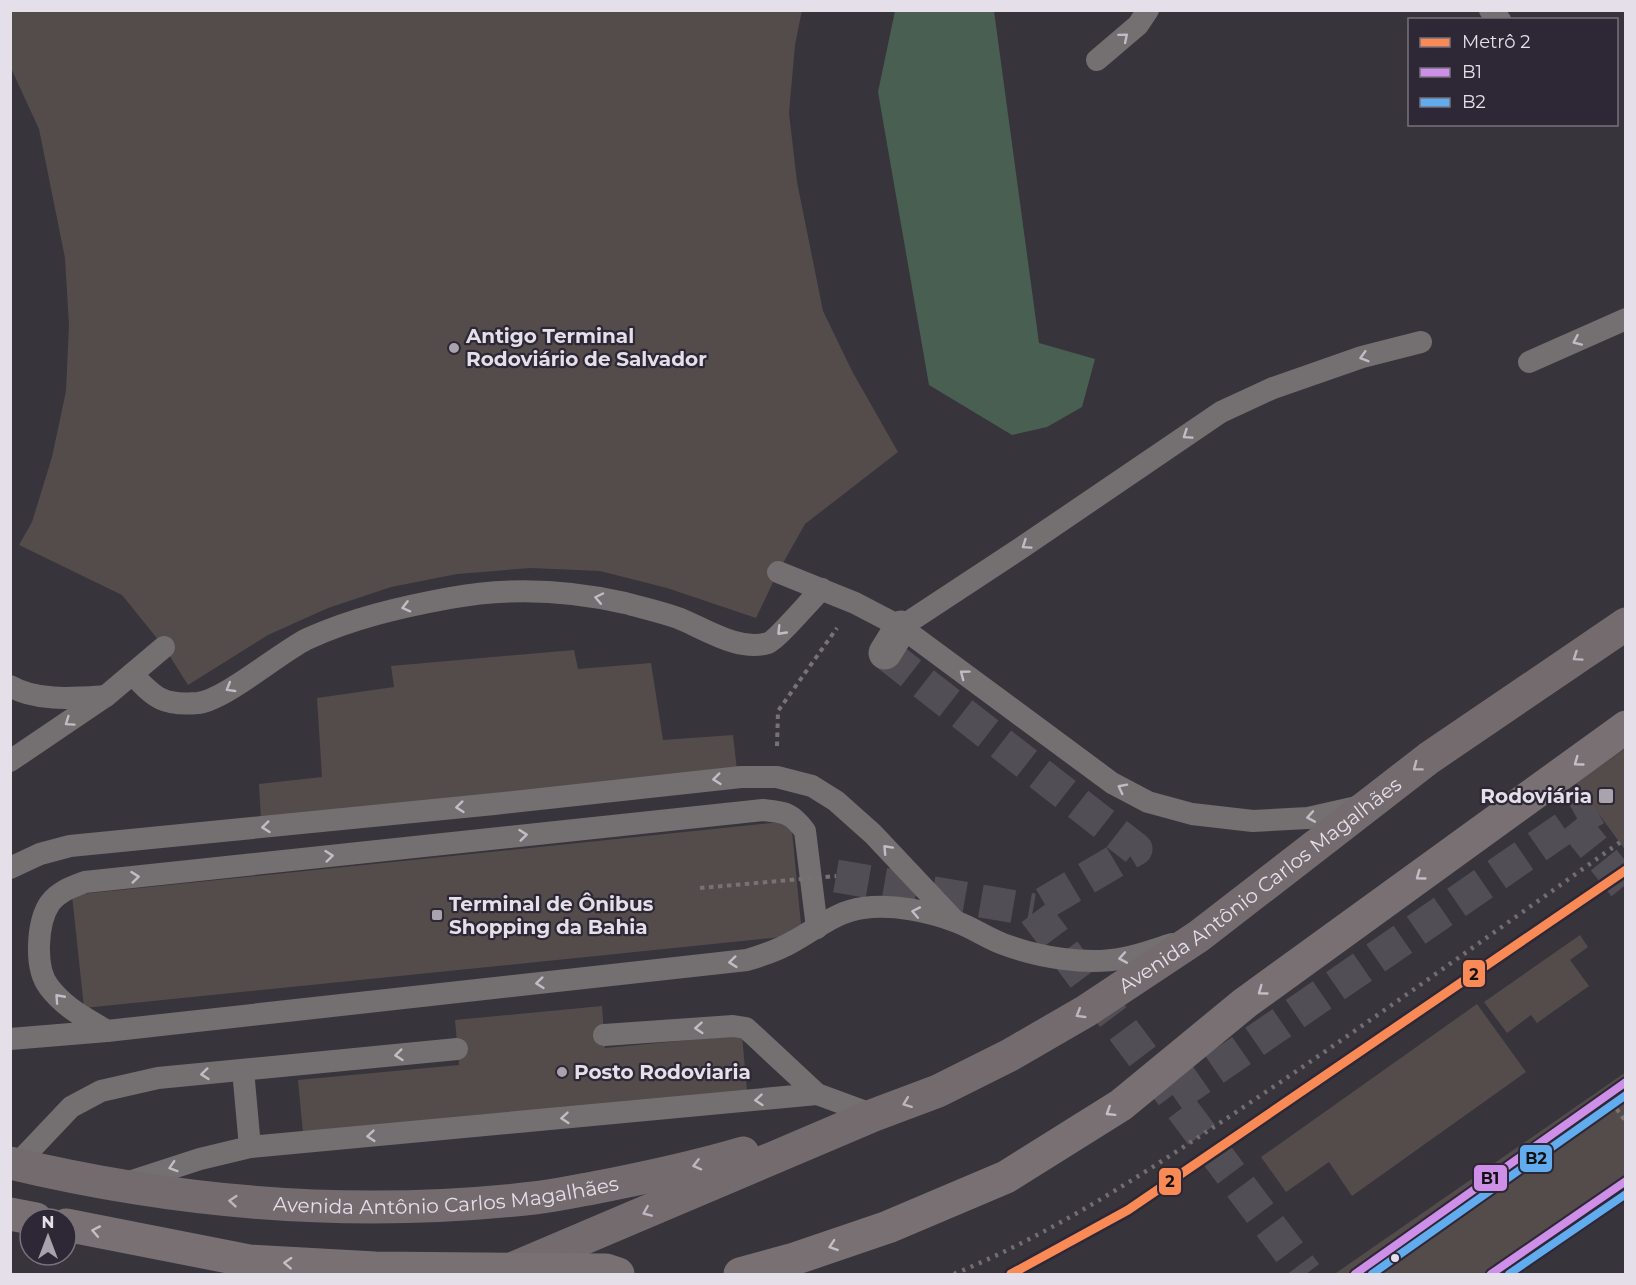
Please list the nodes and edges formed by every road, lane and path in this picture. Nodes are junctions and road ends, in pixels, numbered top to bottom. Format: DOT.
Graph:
graph roads {
  1 [pos="1148,10"];
  2 [pos="1097,60"];
  3 [pos="1626,319"];
  4 [pos="1421,342"];
  5 [pos="1529,362"];
  6 [pos="778,572"];
  7 [pos="822,589"];
  8 [pos="855,603"];
  9 [pos="1626,624"];
  10 [pos="893,640"];
  11 [pos="164,647"];
  12 [pos="132,674"];
  13 [pos="10,686"];
  14 [pos="106,696"];
  15 [pos="1626,727"];
  16 [pos="10,760"];
  17 [pos="777,777"];
  18 [pos="1368,804"];
  19 [pos="10,868"];
  20 [pos="836,876"];
  21 [pos="700,888"];
  22 [pos="957,922"];
  23 [pos="817,928"];
  24 [pos="1199,936"];
  25 [pos="107,1031"];
  26 [pos="604,1035"];
  27 [pos="10,1039"];
  28 [pos="457,1049"];
  29 [pos="243,1070"];
  30 [pos="817,1094"];
  31 [pos="1606,1094"];
  32 [pos="874,1115"];
  33 [pos="1626,1122"];
  34 [pos="250,1147"];
  35 [pos="14,1164"];
  36 [pos="122,1185"];
  37 [pos="78,1227"];
  38 [pos="499,1275"];
  39 [pos="618,1275"];
  40 [pos="740,1275"];
  2 -- 1 [label="lane, one-way"];
  3 -- 5 [label="lane, one-way"];
  4 -- 10 [label="lane, one-way"];
  6 -- 7 [label="lane"];
  7 -- 8 [label="lane"];
  7 -- 12 [label="lane, one-way"];
  8 -- 10 [label="lane"];
  8 -- 17 [label="path"];
  9 -- 18 [label="highway, Avenida Antônio Carlos Magalhães, one-way"];
  18 -- 10 [label="lane, one-way"];
  11 -- 12 [label="lane"];
  12 -- 14 [label="lane"];
  13 -- 14 [label="lane"];
  14 -- 16 [label="lane, one-way"];
  15 -- 40 [label="main road, one-way"];
  17 -- 19 [label="lane, one-way"];
  22 -- 17 [label="lane, one-way"];
  18 -- 24 [label="highway, Avenida Antônio Carlos Magalhães"];
  20 -- 21 [label="path, bridge"];
  22 -- 23 [label="lane, one-way"];
  24 -- 22 [label="lane, one-way"];
  23 -- 25 [label="lane, one-way"];
  25 -- 23 [label="lane, one-way"];
  24 -- 32 [label="highway, Avenida Antônio Carlos Magalhães, one-way"];
  25 -- 27 [label="lane"];
  30 -- 26 [label="lane, one-way"];
  28 -- 29 [label="lane, one-way"];
  29 -- 34 [label="lane"];
  29 -- 35 [label="lane, one-way"];
  30 -- 32 [label="lane"];
  30 -- 34 [label="lane, one-way"];
  31 -- 33 [label="path"];
  32 -- 36 [label="highway, Avenida Antônio Carlos Magalhães, one-way"];
  32 -- 38 [label="highway, Avenida Antônio Carlos Magalhães, one-way"];
  34 -- 36 [label="lane, one-way"];
  35 -- 36 [label="highway, Avenida Antônio Carlos Magalhães"];
  39 -- 37 [label="main road, one-way, bridge"];
}
